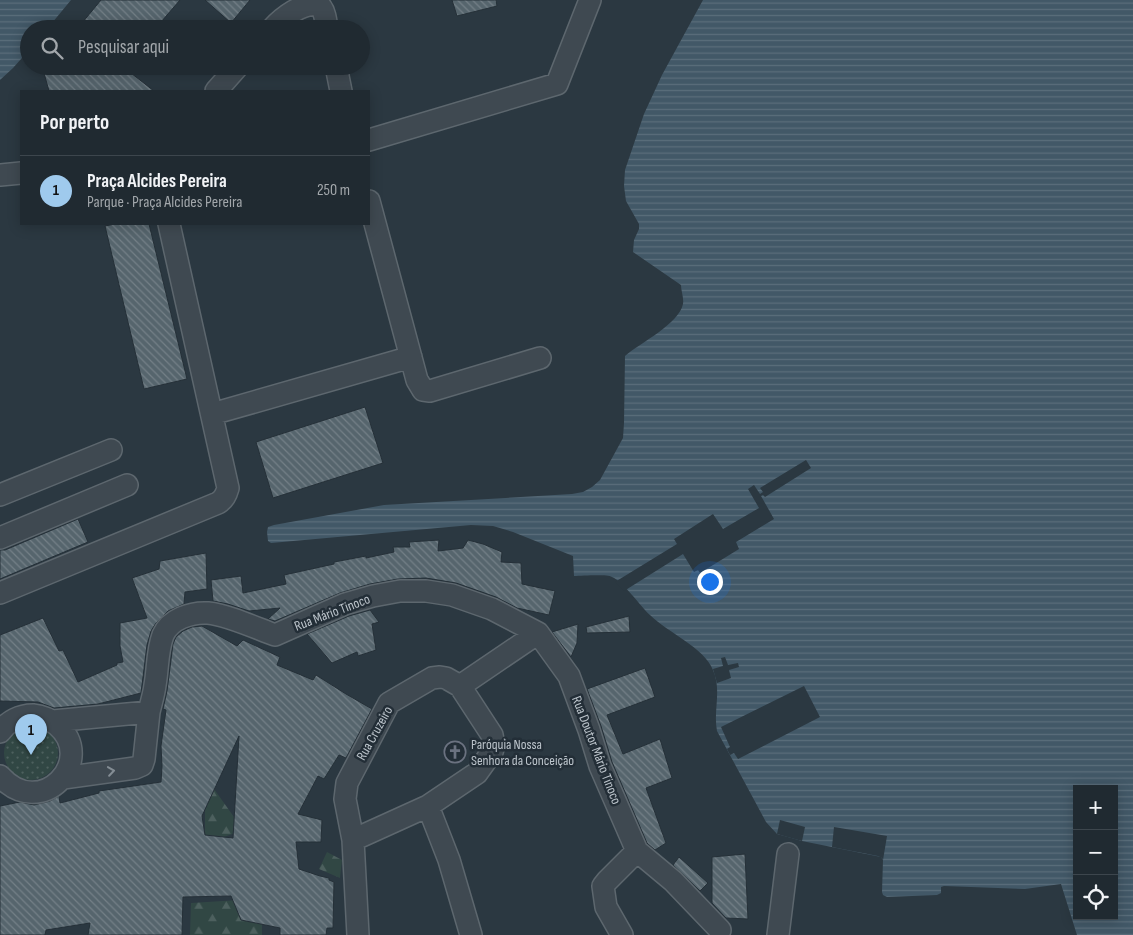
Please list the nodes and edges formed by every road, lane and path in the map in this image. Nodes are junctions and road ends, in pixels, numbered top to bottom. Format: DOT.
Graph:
graph roads {
  1 [pos="590,0"];
  2 [pos="280,20"];
  3 [pos="325,20"];
  4 [pos="230,75"];
  5 [pos="338,75"];
  6 [pos="217,90"];
  7 [pos="342,90"];
  8 [pos="370,140"];
  9 [pos="20,173"];
  10 [pos="0,175"];
  11 [pos="370,205"];
  12 [pos="169,225"];
  13 [pos="411,357"];
  14 [pos="540,358"];
  15 [pos="212,414"];
  16 [pos="111,450"];
  17 [pos="127,486"];
  18 [pos="0,495"];
  19 [pos="0,538"];
  20 [pos="0,593"];
  21 [pos="538,633"];
  22 [pos="569,676"];
  23 [pos="460,686"];
  24 [pos="149,712"];
  25 [pos="53,721"];
  26 [pos="0,732"];
  27 [pos="0,776"];
  28 [pos="63,778"];
  29 [pos="428,806"];
  30 [pos="353,840"];
  31 [pos="637,851"];
  32 [pos="788,854"];
  33 [pos="720,930"];
  34 [pos="358,935"];
  35 [pos="471,935"];
  36 [pos="622,935"];
  37 [pos="778,935"];
  1 -- 8 [label="street"];
  2 -- 3 [label="street"];
  4 -- 6 [label="street"];
  5 -- 7 [label="street"];
  9 -- 10 [label="street"];
  11 -- 13 [label="street"];
  12 -- 15 [label="street"];
  13 -- 14 [label="street"];
  13 -- 15 [label="street"];
  15 -- 20 [label="street"];
  16 -- 18 [label="street"];
  17 -- 19 [label="street"];
  21 -- 22 [label="street, Rua Mário Tinoco"];
  21 -- 23 [label="street"];
  21 -- 24 [label="street, Rua Mário Tinoco"];
  22 -- 31 [label="street, Rua Doutor Mário Tinoco"];
  23 -- 29 [label="street"];
  23 -- 30 [label="street, Rua Cruzeiro"];
  24 -- 25 [label="street"];
  28 -- 24 [label="street, one-way"];
  25 -- 26 [label="street"];
  25 -- 28 [label="street"];
  27 -- 28 [label="street"];
  29 -- 30 [label="street"];
  29 -- 35 [label="street"];
  30 -- 34 [label="street, Rua Cruzeiro"];
  31 -- 33 [label="street, Rua Doutor Mário Tinoco"];
  31 -- 36 [label="street"];
  32 -- 37 [label="street"];
}
